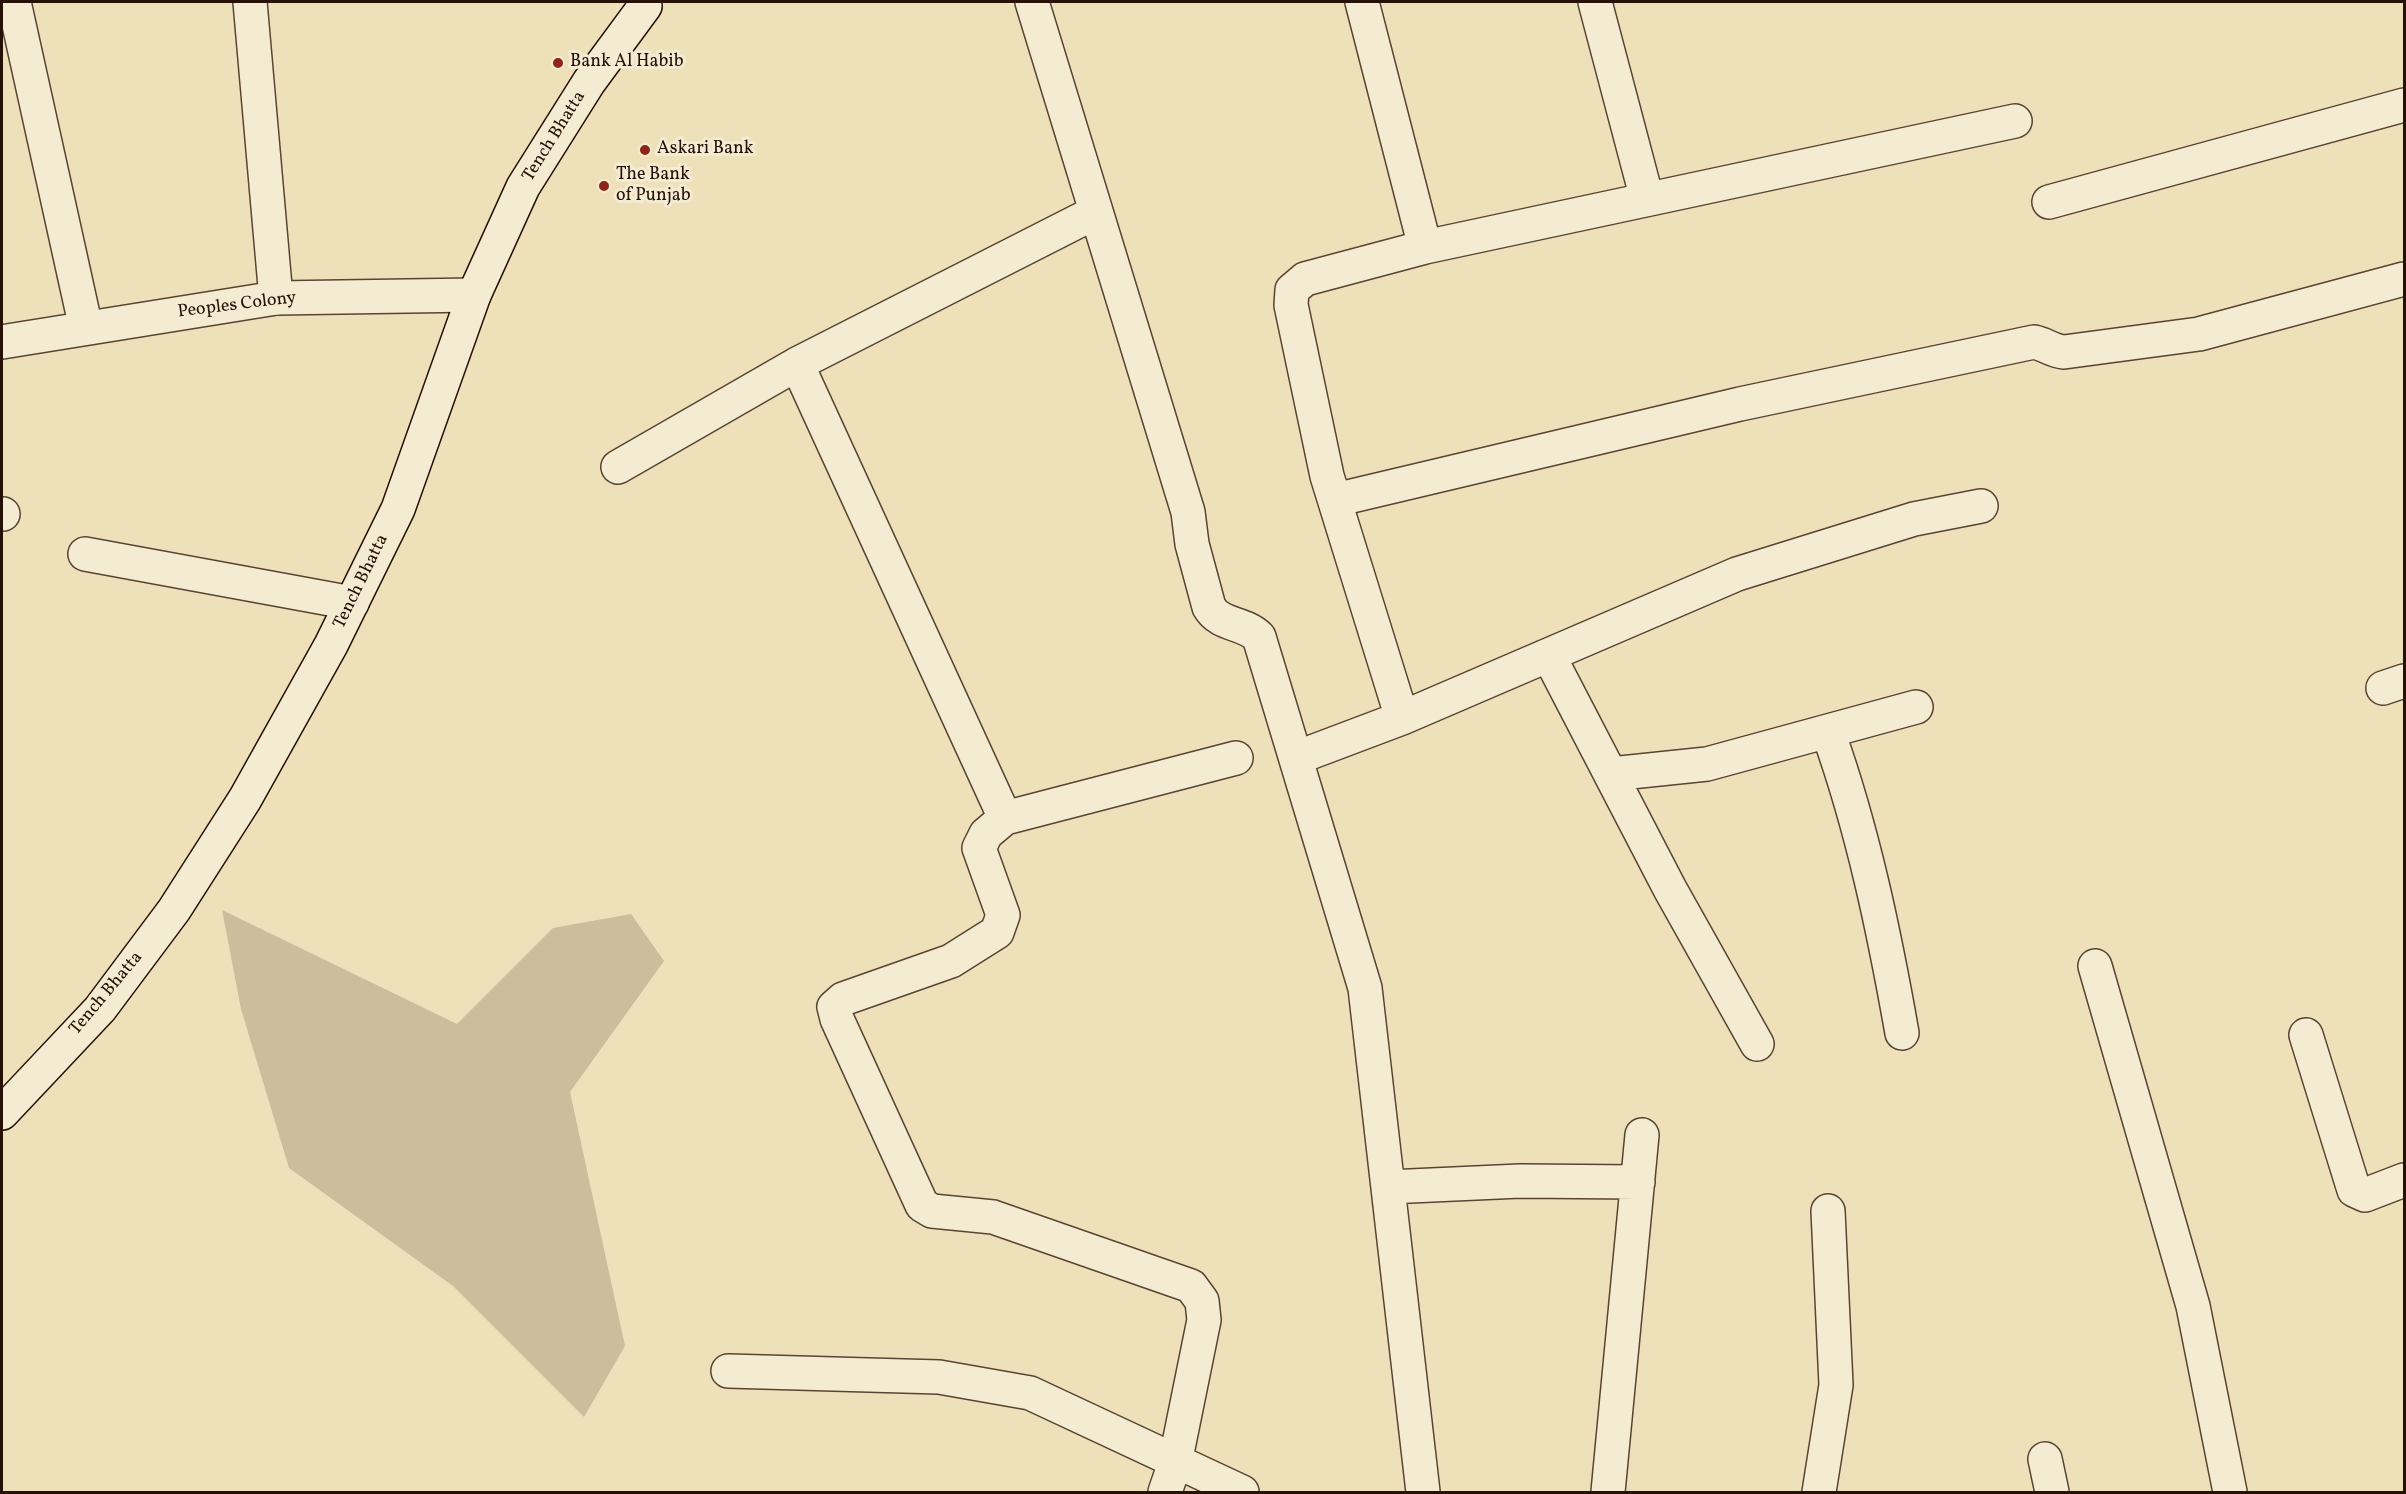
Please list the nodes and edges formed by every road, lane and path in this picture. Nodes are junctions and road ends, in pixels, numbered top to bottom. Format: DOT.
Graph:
graph roads {
  1 [pos="14,2"];
  2 [pos="250,2"];
  3 [pos="1032,2"];
  4 [pos="1362,2"];
  5 [pos="1595,2"];
  6 [pos="647,3"];
  7 [pos="2404,105"];
  8 [pos="2015,121"];
  9 [pos="1647,199"];
  10 [pos="2049,202"];
  11 [pos="1096,212"];
  12 [pos="1425,247"];
  13 [pos="2404,279"];
  14 [pos="474,295"];
  15 [pos="276,298"];
  16 [pos="86,328"];
  17 [pos="2,342"];
  18 [pos="797,364"];
  19 [pos="618,467"];
  20 [pos="1335,500"];
  21 [pos="1981,506"];
  22 [pos="85,554"];
  23 [pos="352,603"];
  24 [pos="1549,656"];
  25 [pos="1916,707"];
  26 [pos="1402,718"];
  27 [pos="1828,732"];
  28 [pos="1236,758"];
  29 [pos="1296,758"];
  30 [pos="1611,774"];
  31 [pos="1005,818"];
  32 [pos="2095,966"];
  33 [pos="1902,1033"];
  34 [pos="2306,1035"];
  35 [pos="1757,1044"];
  36 [pos="2,1113"];
  37 [pos="1642,1135"];
  38 [pos="2404,1180"];
  39 [pos="1638,1182"];
  40 [pos="1388,1187"];
  41 [pos="1828,1211"];
  42 [pos="728,1371"];
  43 [pos="2045,1459"];
  44 [pos="1170,1478"];
  45 [pos="1242,1492"];
  46 [pos="1422,1492"];
  47 [pos="1608,1492"];
  48 [pos="1819,1492"];
  49 [pos="2052,1492"];
  50 [pos="2230,1492"];
  1 -- 16 [label="street"];
  2 -- 15 [label="street"];
  3 -- 11 [label="street"];
  4 -- 12 [label="street"];
  5 -- 9 [label="street"];
  6 -- 14 [label="street, Tench Bhatta"];
  7 -- 10 [label="street"];
  8 -- 9 [label="street"];
  9 -- 12 [label="street"];
  11 -- 18 [label="street"];
  11 -- 29 [label="street"];
  12 -- 20 [label="street"];
  13 -- 20 [label="street"];
  14 -- 15 [label="street, Peoples Colony"];
  14 -- 23 [label="street, Tench Bhatta"];
  15 -- 16 [label="street, Peoples Colony"];
  16 -- 17 [label="street, Peoples Colony"];
  18 -- 19 [label="street"];
  18 -- 31 [label="street"];
  20 -- 26 [label="street"];
  21 -- 24 [label="street"];
  22 -- 23 [label="street"];
  23 -- 36 [label="street, Tench Bhatta"];
  24 -- 26 [label="street"];
  24 -- 30 [label="street"];
  25 -- 27 [label="street"];
  26 -- 29 [label="street"];
  27 -- 30 [label="street"];
  27 -- 33 [label="street"];
  28 -- 31 [label="street"];
  29 -- 40 [label="street"];
  30 -- 35 [label="street"];
  31 -- 44 [label="street"];
  32 -- 50 [label="street"];
  34 -- 38 [label="street"];
  37 -- 39 [label="street"];
  39 -- 40 [label="street"];
  39 -- 47 [label="street"];
  40 -- 46 [label="street"];
  41 -- 48 [label="street"];
  42 -- 44 [label="street"];
  43 -- 49 [label="street"];
  44 -- 45 [label="street"];
}
